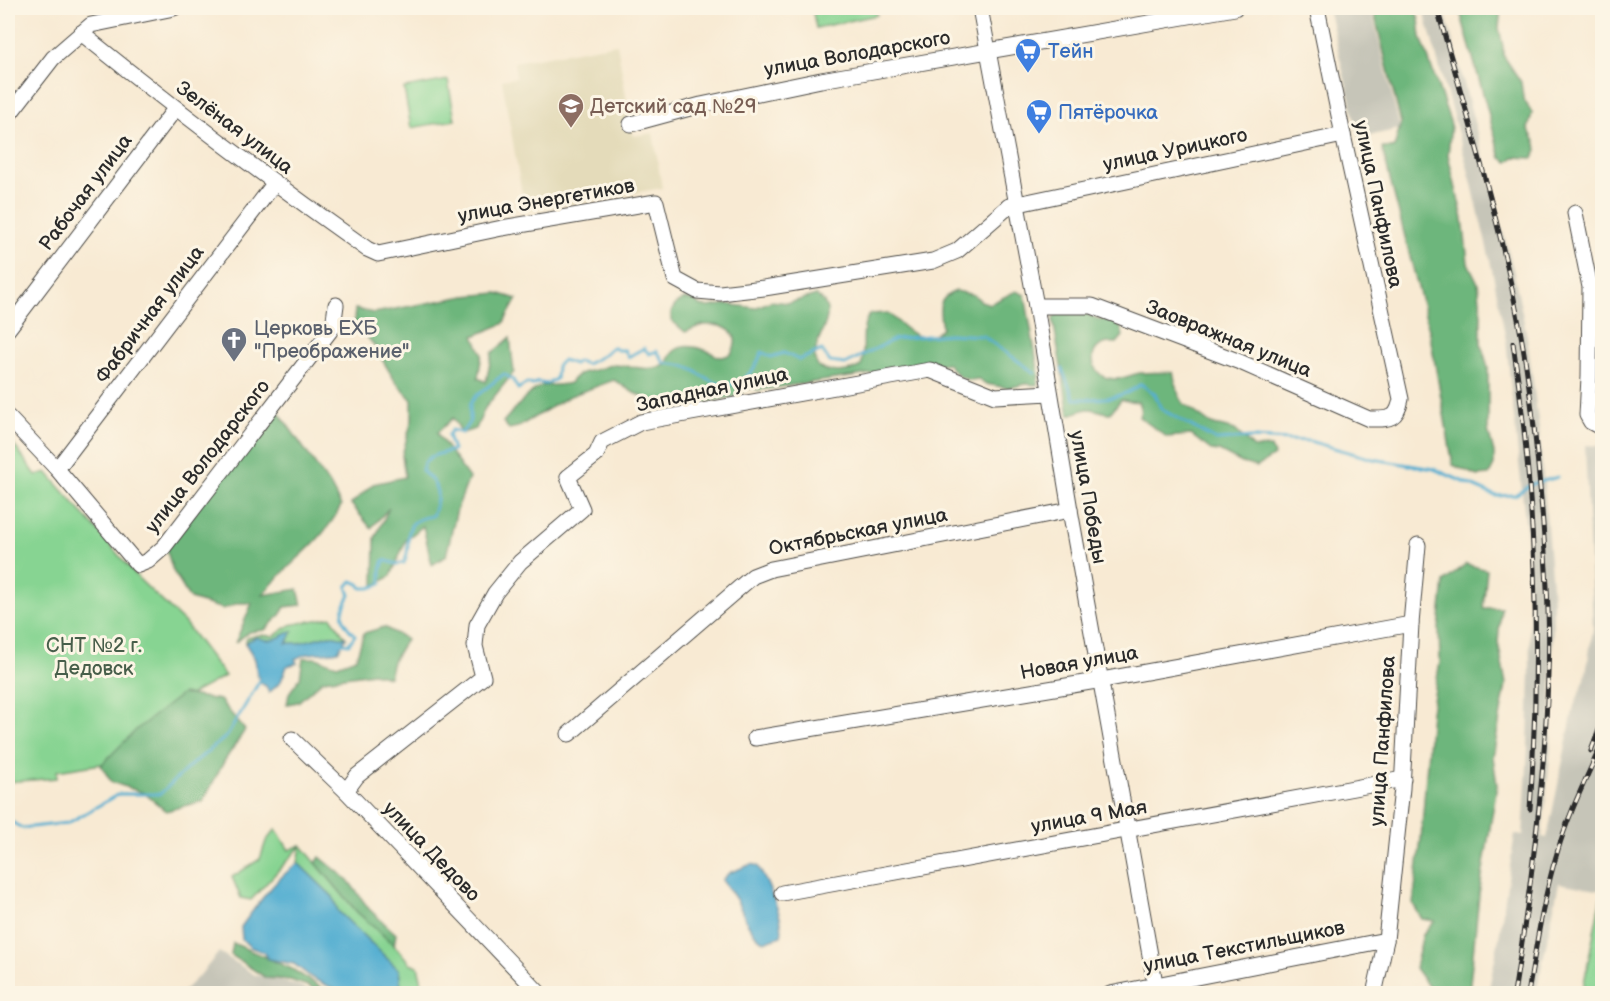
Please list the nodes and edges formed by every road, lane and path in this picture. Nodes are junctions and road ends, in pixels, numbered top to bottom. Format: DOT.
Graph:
graph roads {
  1 [pos="174,8"];
  2 [pos="980,8"];
  3 [pos="1235,8"];
  4 [pos="1317,8"];
  5 [pos="81,33"];
  6 [pos="987,51"];
  7 [pos="175,109"];
  8 [pos="8,116"];
  9 [pos="631,124"];
  10 [pos="1342,135"];
  11 [pos="274,184"];
  12 [pos="1016,204"];
  13 [pos="1575,213"];
  14 [pos="367,249"];
  15 [pos="336,305"];
  16 [pos="1036,306"];
  17 [pos="8,329"];
  18 [pos="1050,393"];
  19 [pos="1399,408"];
  20 [pos="8,417"];
  21 [pos="1597,425"];
  22 [pos="57,469"];
  23 [pos="1070,510"];
  24 [pos="1418,545"];
  25 [pos="1411,624"];
  26 [pos="1102,680"];
  27 [pos="568,734"];
  28 [pos="755,738"];
  29 [pos="292,740"];
  30 [pos="1402,779"];
  31 [pos="346,790"];
  32 [pos="1128,831"];
  33 [pos="782,893"];
  34 [pos="1386,940"];
  35 [pos="1156,989"];
  36 [pos="540,993"];
  37 [pos="1110,993"];
  38 [pos="1374,993"];
  1 -- 5 [label="street"];
  2 -- 6 [label="street, улица Победы"];
  3 -- 6 [label="street, улица Володарского"];
  4 -- 10 [label="street, улица Панфилова"];
  5 -- 7 [label="street, Зелёная улица"];
  5 -- 8 [label="street"];
  6 -- 9 [label="street, улица Володарского"];
  6 -- 12 [label="street, улица Победы"];
  7 -- 11 [label="street, Зелёная улица"];
  7 -- 17 [label="street, Рабочая улица"];
  10 -- 12 [label="street, улица Урицкого"];
  10 -- 19 [label="street, улица Панфилова"];
  11 -- 14 [label="street, Зелёная улица"];
  11 -- 22 [label="street, Фабричная улица"];
  12 -- 14 [label="street, улица Энергетиков"];
  12 -- 16 [label="street, улица Победы"];
  13 -- 21 [label="street"];
  15 -- 22 [label="street, улица Володарского"];
  16 -- 18 [label="street, улица Победы"];
  16 -- 19 [label="street, Заовражная улица"];
  18 -- 23 [label="street, улица Победы"];
  18 -- 31 [label="street, Западная улица"];
  20 -- 22 [label="street"];
  23 -- 26 [label="street, улица Победы"];
  23 -- 27 [label="street, Октябрьская улица"];
  24 -- 25 [label="street, улица Панфилова"];
  25 -- 26 [label="street, Новая улица"];
  25 -- 30 [label="street, улица Панфилова"];
  26 -- 28 [label="street, Новая улица"];
  26 -- 32 [label="street, улица Победы"];
  29 -- 31 [label="street, улица Дедово"];
  30 -- 32 [label="street, улица 9 Мая"];
  30 -- 34 [label="street, улица Панфилова"];
  31 -- 36 [label="street, улица Дедово"];
  32 -- 33 [label="street, улица 9 Мая"];
  32 -- 35 [label="street, улица Победы"];
  34 -- 35 [label="street, улица Текстильщиков"];
  34 -- 38 [label="street, улица Панфилова"];
  35 -- 37 [label="street, улица Текстильщиков"];
}
